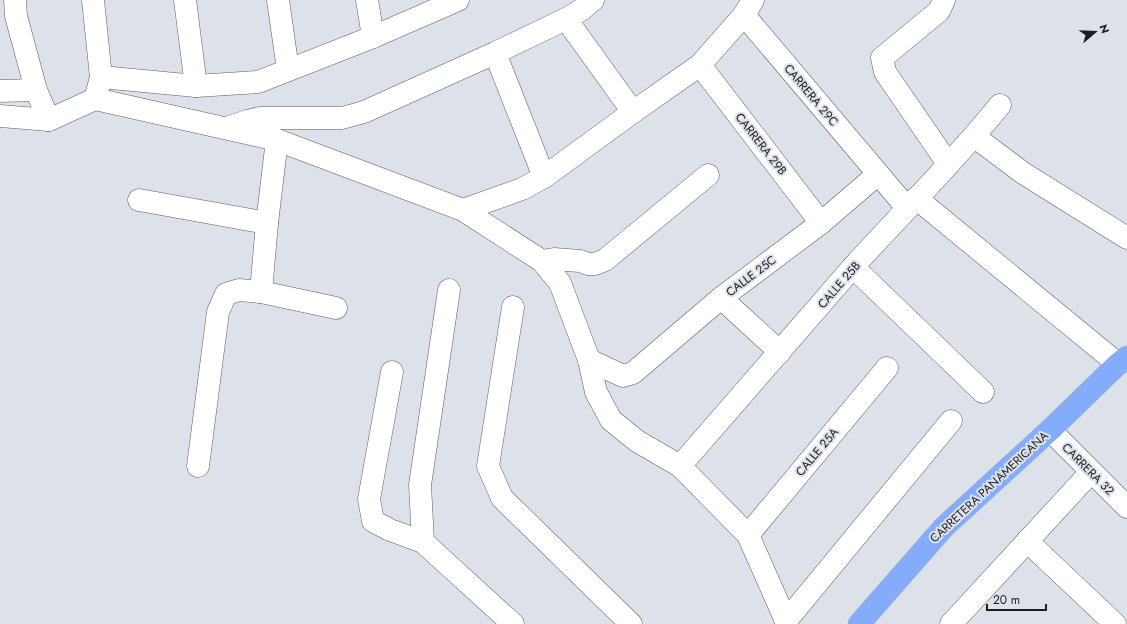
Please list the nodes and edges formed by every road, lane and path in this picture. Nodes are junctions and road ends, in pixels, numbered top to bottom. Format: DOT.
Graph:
graph roads {
  1 [pos="15,0"];
  2 [pos="93,0"];
  3 [pos="185,0"];
  4 [pos="278,0"];
  5 [pos="368,0"];
  6 [pos="458,0"];
  7 [pos="593,0"];
  8 [pos="944,0"];
  9 [pos="748,8"];
  10 [pos="566,19"];
  11 [pos="373,37"];
  12 [pos="494,53"];
  13 [pos="700,65"];
  14 [pos="288,70"];
  15 [pos="101,77"];
  16 [pos="196,86"];
  17 [pos="36,90"];
  18 [pos="0,91"];
  19 [pos="95,99"];
  20 [pos="1000,105"];
  21 [pos="633,112"];
  22 [pos="0,116"];
  23 [pos="49,120"];
  24 [pos="226,129"];
  25 [pos="975,136"];
  26 [pos="277,140"];
  27 [pos="948,164"];
  28 [pos="878,174"];
  29 [pos="708,175"];
  30 [pos="544,177"];
  31 [pos="139,200"];
  32 [pos="912,203"];
  33 [pos="464,210"];
  34 [pos="267,223"];
  35 [pos="821,223"];
  36 [pos="1127,238"];
  37 [pos="542,261"];
  38 [pos="853,268"];
  39 [pos="449,290"];
  40 [pos="262,292"];
  41 [pos="721,298"];
  42 [pos="513,306"];
  43 [pos="336,308"];
  44 [pos="780,352"];
  45 [pos="589,360"];
  46 [pos="1122,361"];
  47 [pos="887,368"];
  48 [pos="392,372"];
  49 [pos="983,392"];
  50 [pos="951,421"];
  51 [pos="1050,430"];
  52 [pos="198,466"];
  53 [pos="680,466"];
  54 [pos="1091,472"];
  55 [pos="1127,507"];
  56 [pos="748,535"];
  57 [pos="1027,541"];
  58 [pos="423,542"];
  59 [pos="786,623"];
  60 [pos="514,624"];
  61 [pos="631,624"];
  62 [pos="859,624"];
  63 [pos="951,624"];
  64 [pos="1115,624"];
  1 -- 17 [label="street"];
  2 -- 15 [label="street"];
  3 -- 16 [label="street"];
  4 -- 14 [label="street"];
  5 -- 11 [label="street"];
  6 -- 11 [label="street"];
  7 -- 10 [label="street"];
  8 -- 27 [label="street"];
  9 -- 13 [label="street"];
  9 -- 28 [label="street, CARRERA 29C"];
  10 -- 12 [label="street"];
  10 -- 21 [label="street"];
  11 -- 14 [label="street"];
  12 -- 24 [label="street"];
  12 -- 30 [label="street"];
  13 -- 21 [label="street"];
  13 -- 35 [label="street, CARRERA 29B"];
  14 -- 16 [label="street"];
  15 -- 16 [label="street"];
  15 -- 19 [label="street"];
  17 -- 18 [label="street"];
  17 -- 23 [label="street"];
  19 -- 23 [label="street"];
  19 -- 24 [label="street"];
  20 -- 25 [label="street, CALLE 25B"];
  21 -- 30 [label="street"];
  22 -- 23 [label="street"];
  24 -- 26 [label="street"];
  25 -- 27 [label="street, CALLE 25B"];
  25 -- 36 [label="street"];
  26 -- 33 [label="street"];
  26 -- 34 [label="street"];
  27 -- 32 [label="street, CALLE 25B"];
  28 -- 32 [label="street, CARRERA 29C"];
  28 -- 35 [label="street, CALLE 25C"];
  29 -- 37 [label="street"];
  30 -- 33 [label="street"];
  31 -- 34 [label="street"];
  32 -- 38 [label="street, CALLE 25B"];
  32 -- 46 [label="street, CARRERA 29C"];
  33 -- 37 [label="street"];
  34 -- 40 [label="street"];
  35 -- 41 [label="street, CALLE 25C"];
  37 -- 45 [label="street"];
  38 -- 44 [label="street, CALLE 25B"];
  38 -- 49 [label="street"];
  39 -- 58 [label="street"];
  40 -- 43 [label="street"];
  40 -- 52 [label="street"];
  41 -- 44 [label="street"];
  41 -- 45 [label="street, CALLE 25C"];
  42 -- 61 [label="street"];
  44 -- 53 [label="street, CALLE 25B"];
  45 -- 53 [label="street"];
  46 -- 51 [label="highway, CARRETERA PANAMERICANA"];
  47 -- 56 [label="street, CALLE 25A"];
  48 -- 58 [label="street"];
  50 -- 59 [label="street"];
  51 -- 54 [label="street, CARRERA 32"];
  51 -- 62 [label="highway, CARRETERA PANAMERICANA"];
  53 -- 56 [label="street"];
  54 -- 55 [label="street, CARRERA 32"];
  54 -- 57 [label="street"];
  56 -- 59 [label="street"];
  57 -- 63 [label="street"];
  57 -- 64 [label="street"];
  58 -- 60 [label="street"];
}
